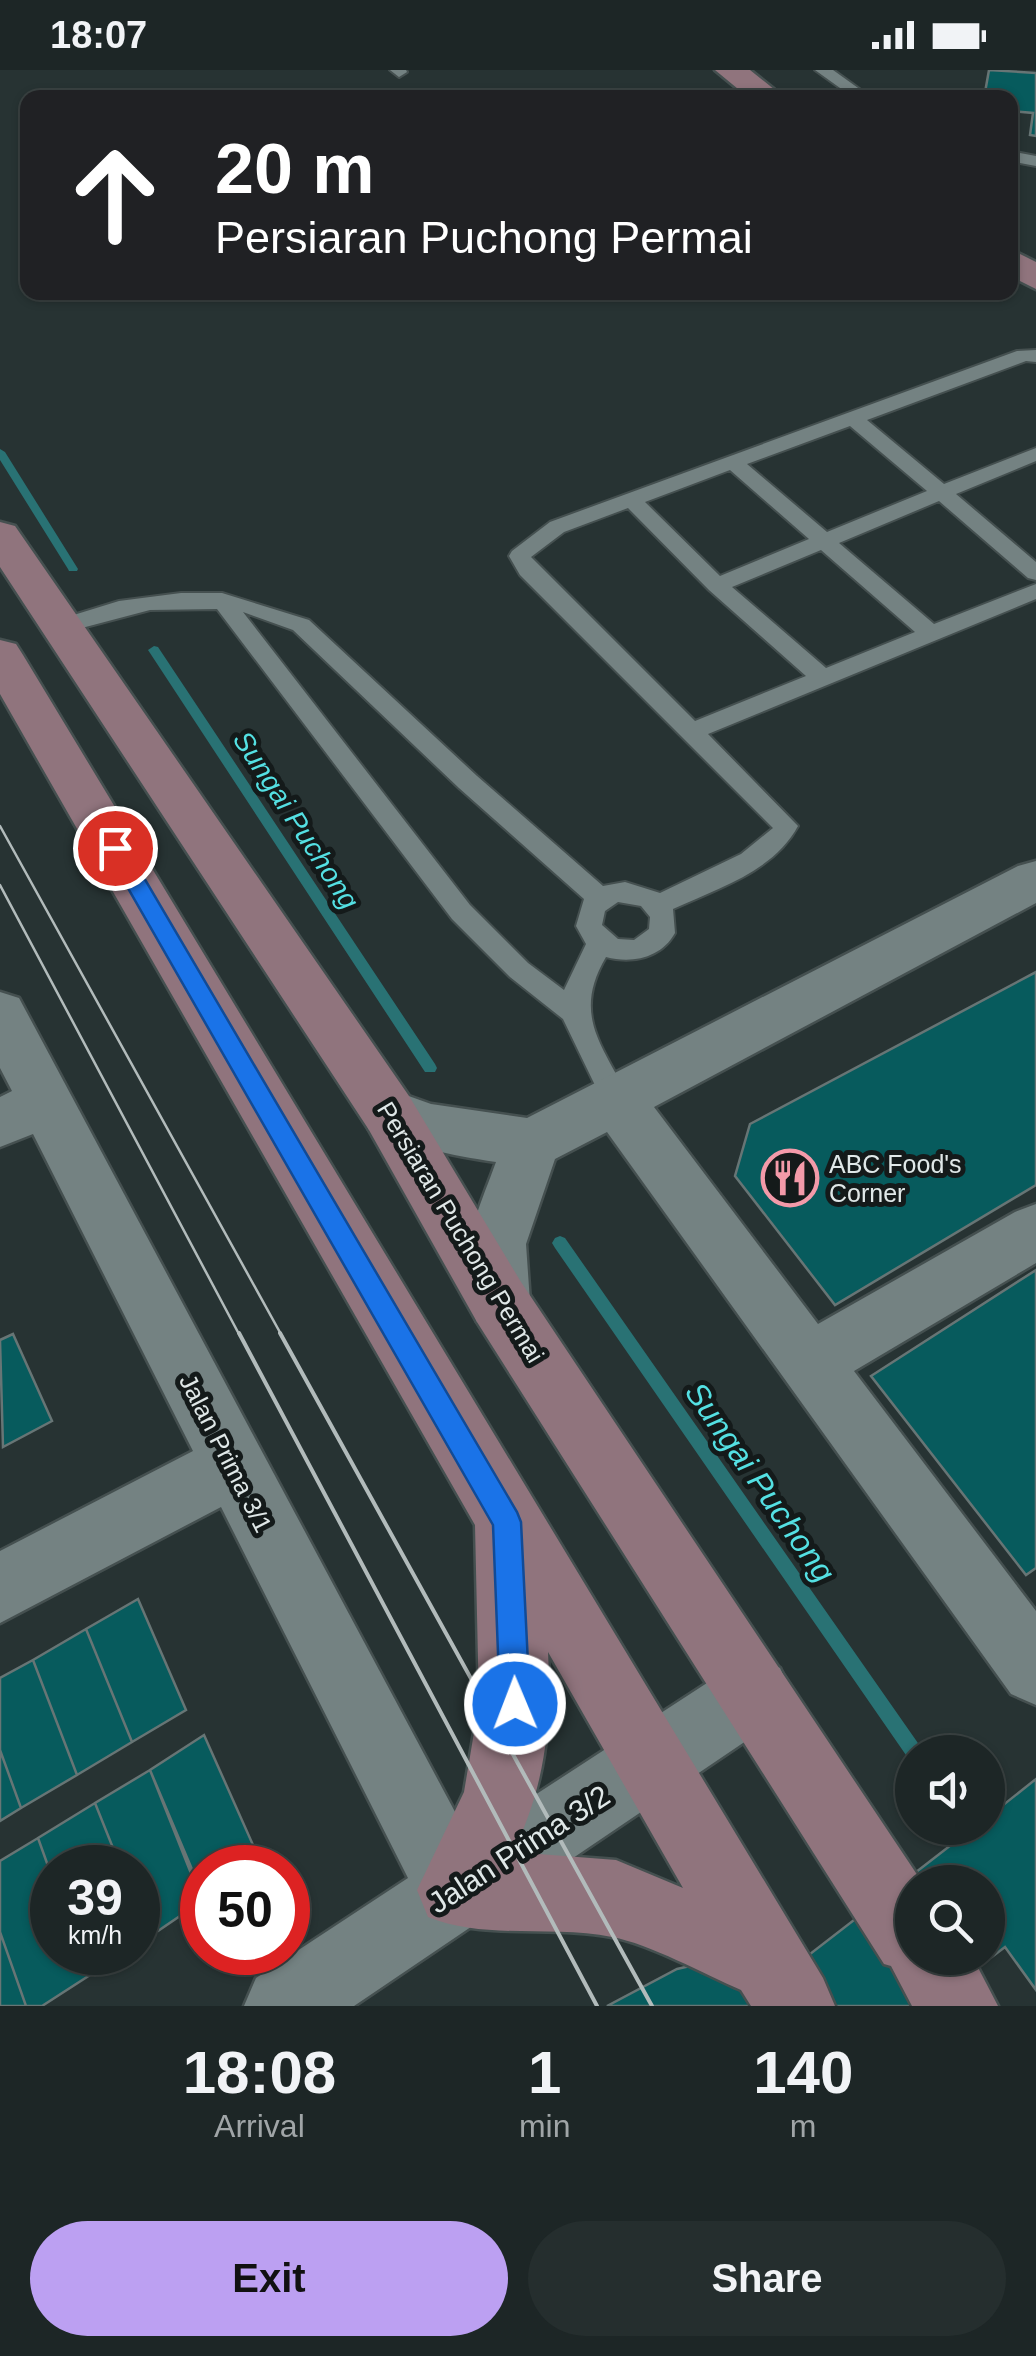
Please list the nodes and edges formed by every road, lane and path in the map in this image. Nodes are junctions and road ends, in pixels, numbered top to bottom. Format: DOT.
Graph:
graph roads {
  1 [pos="730,70"];
  2 [pos="823,70"];
  3 [pos="759,90"];
  4 [pos="853,90"];
  5 [pos="1036,356"];
  6 [pos="853,418"];
  7 [pos="1036,454"];
  8 [pos="732,462"];
  9 [pos="942,492"];
  10 [pos="630,500"];
  11 [pos="0,535"];
  12 [pos="827,540"];
  13 [pos="1036,573"];
  14 [pos="718,585"];
  15 [pos="1036,591"];
  16 [pos="222,600"];
  17 [pos="59,627"];
  18 [pos="932,634"];
  19 [pos="0,654"];
  20 [pos="823,678"];
  21 [pos="691,732"];
  22 [pos="1030,891"];
  23 [pos="601,899"];
  24 [pos="658,905"];
  25 [pos="601,943"];
  26 [pos="572,1011"];
  27 [pos="0,1014"];
  28 [pos="616,1100"];
  29 [pos="22,1112"];
  30 [pos="389,1113"];
  31 [pos="532,1143"];
  32 [pos="1036,1231"];
  33 [pos="499,1302"];
  34 [pos="810,1363"];
  35 [pos="232,1466"];
  36 [pos="507,1522"];
  37 [pos="0,1588"];
  38 [pos="1036,1668"];
  39 [pos="755,1693"];
  40 [pos="650,1764"];
  41 [pos="454,1890"];
  42 [pos="895,1910"];
  43 [pos="938,1975"];
  44 [pos="782,1984"];
  45 [pos="284,2006"];
  46 [pos="958,2006"];
  1 -- 3 [label="main road"];
  2 -- 4 [label="lane"];
  5 -- 6 [label="lane"];
  6 -- 8 [label="lane"];
  6 -- 9 [label="lane"];
  7 -- 9 [label="lane"];
  8 -- 10 [label="lane"];
  8 -- 12 [label="lane"];
  9 -- 12 [label="lane"];
  9 -- 13 [label="lane"];
  10 -- 14 [label="lane"];
  10 -- 21 [label="lane"];
  11 -- 17 [label="main road, Persiaran Puchong Permai"];
  12 -- 14 [label="lane"];
  12 -- 18 [label="lane"];
  14 -- 20 [label="lane"];
  15 -- 18 [label="lane"];
  16 -- 17 [label="lane"];
  16 -- 23 [label="lane"];
  16 -- 26 [label="lane"];
  17 -- 19 [label="main road"];
  17 -- 30 [label="main road, Persiaran Puchong Permai"];
  18 -- 20 [label="lane"];
  19 -- 36 [label="main road"];
  20 -- 21 [label="lane"];
  21 -- 24 [label="lane"];
  22 -- 28 [label="street"];
  23 -- 24 [label="lane"];
  23 -- 25 [label="lane"];
  24 -- 25 [label="lane"];
  25 -- 26 [label="lane"];
  26 -- 28 [label="lane"];
  27 -- 29 [label="street, Jalan Prima 3/1"];
  28 -- 31 [label="street"];
  28 -- 34 [label="street"];
  29 -- 35 [label="street, Jalan Prima 3/1"];
  30 -- 31 [label="street"];
  30 -- 33 [label="main road, Persiaran Puchong Permai"];
  31 -- 33 [label="street"];
  32 -- 34 [label="street"];
  33 -- 39 [label="main road, Persiaran Puchong Permai"];
  34 -- 38 [label="street"];
  35 -- 37 [label="street"];
  35 -- 41 [label="street, Jalan Prima 3/1"];
  36 -- 40 [label="main road"];
  36 -- 41 [label="main road"];
  39 -- 40 [label="street, Jalan Prima 3/2"];
  39 -- 42 [label="main road, Persiaran Puchong Permai"];
  40 -- 41 [label="street, Jalan Prima 3/2"];
  40 -- 44 [label="main road"];
  41 -- 44 [label="main road"];
  41 -- 45 [label="street, Jalan Prima 3/2"];
  43 -- 46 [label="main road"];
}
